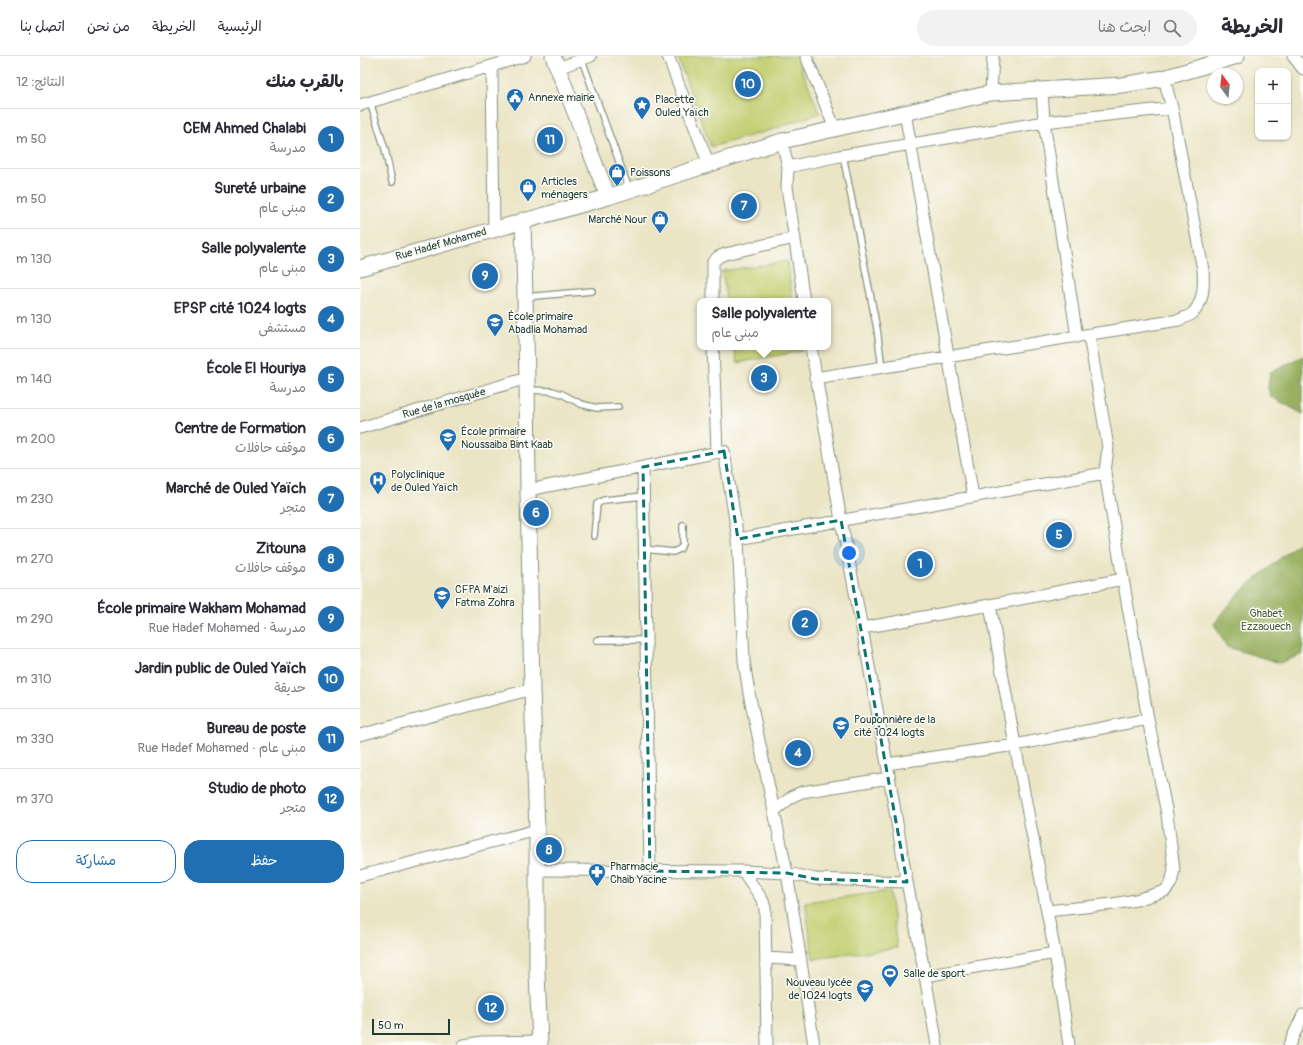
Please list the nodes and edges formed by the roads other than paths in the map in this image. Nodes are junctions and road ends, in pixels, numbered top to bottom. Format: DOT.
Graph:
graph roads {
  1 [pos="525,56"];
  2 [pos="668,56"];
  3 [pos="806,56"];
  4 [pos="993,56"];
  5 [pos="1237,56"];
  6 [pos="1293,56"];
  7 [pos="586,58"];
  8 [pos="556,62"];
  9 [pos="492,66"];
  10 [pos="1303,69"];
  11 [pos="1164,78"];
  12 [pos="1042,89"];
  13 [pos="991,93"];
  14 [pos="365,103"];
  15 [pos="1172,108"];
  16 [pos="905,113"];
  17 [pos="1044,122"];
  18 [pos="835,129"];
  19 [pos="782,141"];
  20 [pos="910,144"];
  21 [pos="843,155"];
  22 [pos="709,165"];
  23 [pos="788,167"];
  24 [pos="392,182"];
  25 [pos="630,191"];
  26 [pos="608,197"];
  27 [pos="523,220"];
  28 [pos="494,229"];
  29 [pos="795,238"];
  30 [pos="360,268"];
  31 [pos="592,291"];
  32 [pos="525,297"];
  33 [pos="713,298"];
  34 [pos="804,298"];
  35 [pos="1089,335"];
  36 [pos="1077,337"];
  37 [pos="712,350"];
  38 [pos="811,350"];
  39 [pos="948,358"];
  40 [pos="882,368"];
  41 [pos="815,378"];
  42 [pos="527,384"];
  43 [pos="618,407"];
  44 [pos="360,428"];
  45 [pos="717,452"];
  46 [pos="643,467"];
  47 [pos="1105,473"];
  48 [pos="528,490"];
  49 [pos="644,496"];
  50 [pos="973,496"];
  51 [pos="841,520"];
  52 [pos="683,525"];
  53 [pos="594,536"];
  54 [pos="738,539"];
  55 [pos="644,549"];
  56 [pos="1123,579"];
  57 [pos="990,605"];
  58 [pos="862,628"];
  59 [pos="597,640"];
  60 [pos="646,640"];
  61 [pos="532,689"];
  62 [pos="1148,719"];
  63 [pos="360,735"];
  64 [pos="1015,745"];
  65 [pos="887,764"];
  66 [pos="889,778"];
  67 [pos="774,811"];
  68 [pos="537,830"];
  69 [pos="537,870"];
  70 [pos="650,871"];
  71 [pos="743,871"];
  72 [pos="788,873"];
  73 [pos="360,876"];
  74 [pos="907,882"];
  75 [pos="1047,911"];
  76 [pos="1055,953"];
  77 [pos="766,958"];
  78 [pos="801,960"];
  79 [pos="925,976"];
  80 [pos="1303,1015"];
  81 [pos="540,1043"];
  82 [pos="464,1045"];
  83 [pos="767,1045"];
  84 [pos="814,1045"];
  85 [pos="937,1045"];
  86 [pos="1069,1045"];
  87 [pos="1290,1045"];
  1 -- 9 [label="street"];
  2 -- 22 [label="street"];
  3 -- 18 [label="street"];
  4 -- 13 [label="street"];
  5 -- 11 [label="street, Rue Hadef Mohamed"];
  6 -- 10 [label="street"];
  7 -- 8 [label="street"];
  7 -- 25 [label="lane"];
  8 -- 26 [label="street"];
  9 -- 14 [label="street"];
  9 -- 28 [label="street"];
  11 -- 12 [label="street, Rue Hadef Mohamed"];
  11 -- 15 [label="street"];
  12 -- 13 [label="street, Rue Hadef Mohamed"];
  12 -- 17 [label="street"];
  13 -- 16 [label="street, Rue Hadef Mohamed"];
  14 -- 24 [label="lane"];
  15 -- 17 [label="street"];
  15 -- 35 [label="street"];
  16 -- 18 [label="street, Rue Hadef Mohamed"];
  16 -- 20 [label="street"];
  17 -- 20 [label="street"];
  17 -- 36 [label="street"];
  18 -- 19 [label="street, Rue Hadef Mohamed"];
  19 -- 22 [label="street, Rue Hadef Mohamed"];
  19 -- 23 [label="street"];
  20 -- 21 [label="street"];
  20 -- 39 [label="street"];
  21 -- 23 [label="street"];
  21 -- 40 [label="lane"];
  22 -- 25 [label="street, Rue Hadef Mohamed"];
  23 -- 29 [label="street"];
  25 -- 26 [label="street, Rue Hadef Mohamed"];
  26 -- 27 [label="street, Rue Hadef Mohamed"];
  27 -- 28 [label="street, Rue Hadef Mohamed"];
  27 -- 32 [label="street"];
  28 -- 30 [label="street, Rue Hadef Mohamed"];
  29 -- 33 [label="street"];
  29 -- 34 [label="street"];
  31 -- 32 [label="lane"];
  32 -- 42 [label="street"];
  35 -- 36 [label="street"];
  35 -- 47 [label="street"];
  36 -- 39 [label="street"];
  37 -- 45 [label="street"];
  38 -- 41 [label="street"];
  39 -- 40 [label="street"];
  39 -- 50 [label="street"];
  40 -- 41 [label="street"];
  41 -- 51 [label="street"];
  42 -- 43 [label="lane"];
  42 -- 44 [label="street, Rue de la mosquée"];
  42 -- 48 [label="street"];
  45 -- 46 [label="street"];
  45 -- 54 [label="street"];
  46 -- 48 [label="street"];
  46 -- 49 [label="street"];
  47 -- 50 [label="street"];
  47 -- 56 [label="street"];
  48 -- 61 [label="street"];
  49 -- 53 [label="lane"];
  49 -- 55 [label="street"];
  50 -- 51 [label="street"];
  51 -- 54 [label="street"];
  51 -- 58 [label="street"];
  52 -- 55 [label="lane"];
  54 -- 67 [label="street"];
  55 -- 60 [label="street"];
  56 -- 57 [label="street"];
  56 -- 62 [label="street"];
  57 -- 58 [label="street"];
  57 -- 64 [label="street"];
  58 -- 65 [label="street"];
  59 -- 60 [label="lane"];
  60 -- 70 [label="street"];
  61 -- 63 [label="street"];
  61 -- 68 [label="street"];
  62 -- 64 [label="street"];
  62 -- 75 [label="street"];
  64 -- 65 [label="street"];
  64 -- 75 [label="street"];
  65 -- 66 [label="street"];
  66 -- 67 [label="street"];
  66 -- 74 [label="street"];
  67 -- 72 [label="street"];
  68 -- 69 [label="street"];
  68 -- 73 [label="street"];
  69 -- 70 [label="street"];
  69 -- 81 [label="street"];
  70 -- 71 [label="street"];
  71 -- 72 [label="street"];
  71 -- 77 [label="street"];
  72 -- 74 [label="street"];
  72 -- 78 [label="street"];
  74 -- 79 [label="street"];
  75 -- 76 [label="street"];
  76 -- 79 [label="street"];
  76 -- 86 [label="street"];
  77 -- 78 [label="street"];
  77 -- 83 [label="street"];
  78 -- 84 [label="street"];
  79 -- 85 [label="street"];
  80 -- 87 [label="street"];
  81 -- 82 [label="street"];
}
